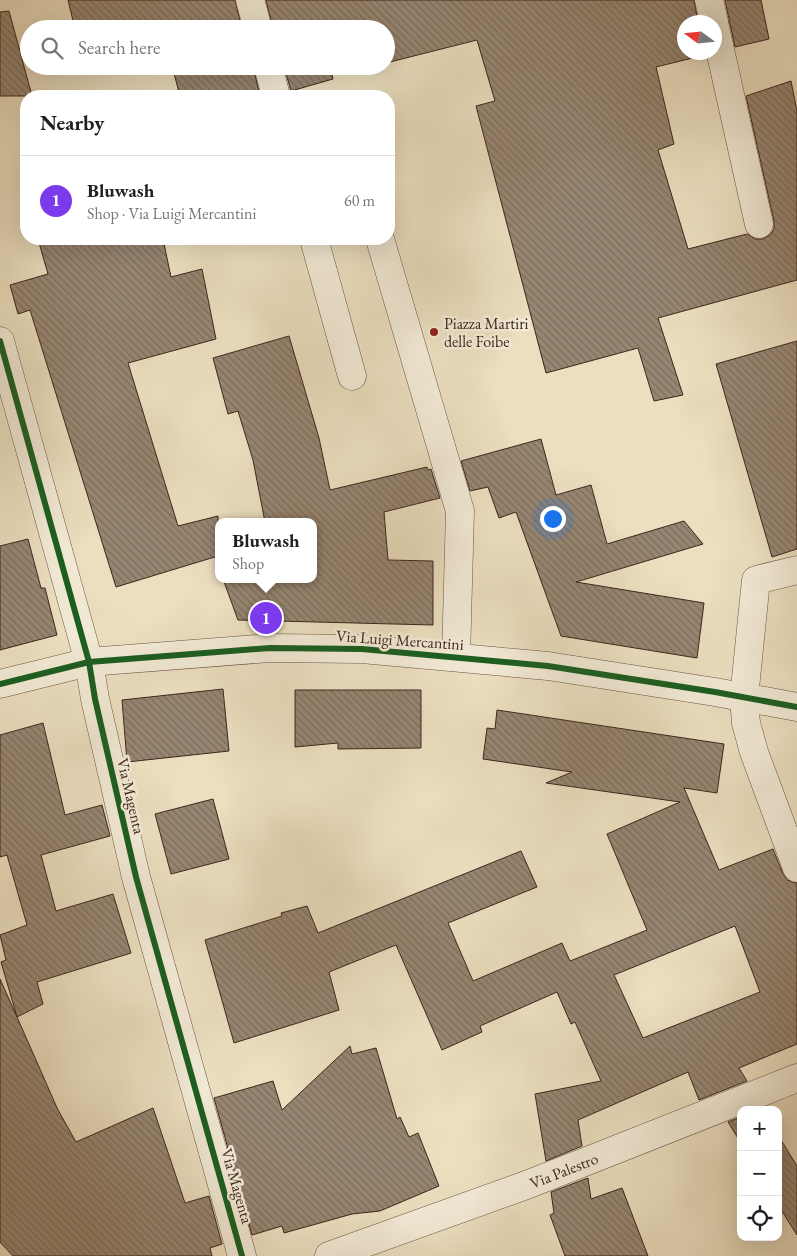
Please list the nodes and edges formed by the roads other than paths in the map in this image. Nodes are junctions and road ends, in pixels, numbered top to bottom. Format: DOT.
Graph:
graph roads {
  1 [pos="250,0"];
  2 [pos="709,0"];
  3 [pos="712,15"];
  4 [pos="256,20"];
  5 [pos="722,59"];
  6 [pos="270,75"];
  7 [pos="274,90"];
  8 [pos="759,224"];
  9 [pos="316,245"];
  10 [pos="382,245"];
  11 [pos="0,340"];
  12 [pos="352,376"];
  13 [pos="797,570"];
  14 [pos="456,657"];
  15 [pos="89,662"];
  16 [pos="0,684"];
  17 [pos="744,698"];
  18 [pos="797,707"];
  19 [pos="797,868"];
  20 [pos="797,1078"];
  21 [pos="242,1256"];
  22 [pos="329,1256"];
  1 -- 4 [label="street"];
  2 -- 3 [label="street"];
  5 -- 8 [label="street"];
  6 -- 7 [label="street"];
  9 -- 12 [label="street"];
  10 -- 14 [label="street"];
  11 -- 15 [label="street, Via Magenta"];
  13 -- 17 [label="street"];
  14 -- 15 [label="street, Via Luigi Mercantini"];
  14 -- 17 [label="street, Via Luigi Mercantini"];
  15 -- 16 [label="street, Via Luigi Mercantini"];
  15 -- 21 [label="street, Via Magenta"];
  17 -- 18 [label="street, Via Luigi Mercantini"];
  17 -- 19 [label="street"];
  20 -- 22 [label="street, Via Palestro"];
}
